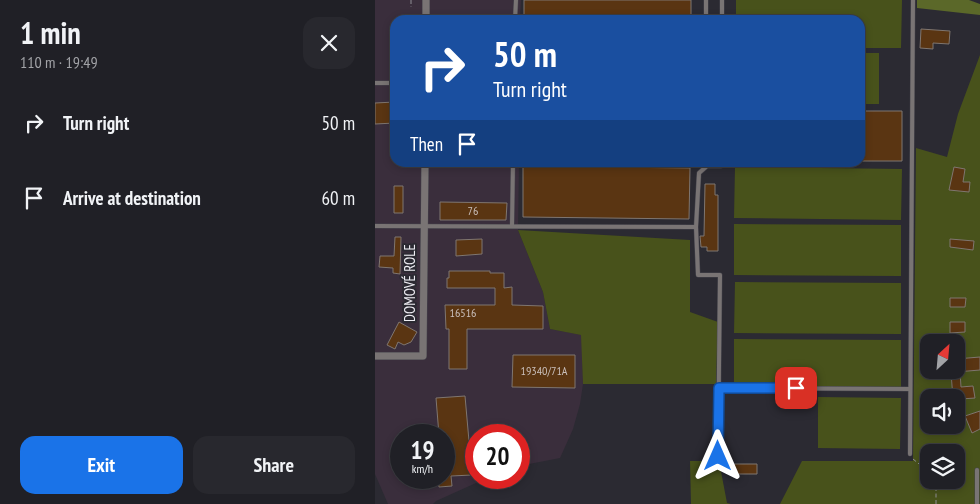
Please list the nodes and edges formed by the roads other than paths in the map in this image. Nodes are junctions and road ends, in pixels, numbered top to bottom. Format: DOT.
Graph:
graph roads {
  1 [pos="426,0"];
  2 [pos="516,0"];
  3 [pos="706,0"];
  4 [pos="722,0"];
  5 [pos="913,0"];
  6 [pos="426,15"];
  7 [pos="515,15"];
  8 [pos="706,15"];
  9 [pos="722,15"];
  10 [pos="375,83"];
  11 [pos="390,83"];
  12 [pos="425,167"];
  13 [pos="513,167"];
  14 [pos="705,167"];
  15 [pos="512,225"];
  16 [pos="375,226"];
  17 [pos="425,226"];
  18 [pos="696,228"];
  19 [pos="375,356"];
  20 [pos="719,388"];
  21 [pos="911,389"];
  22 [pos="910,454"];
  23 [pos="718,456"];
  24 [pos="977,470"];
  25 [pos="977,504"];
  1 -- 6 [label="street"];
  2 -- 7 [label="lane"];
  3 -- 8 [label="lane"];
  4 -- 9 [label="lane"];
  5 -- 21 [label="lane"];
  10 -- 11 [label="lane"];
  12 -- 17 [label="street, DOMOVÉ ROLE"];
  13 -- 15 [label="lane"];
  14 -- 18 [label="lane"];
  15 -- 17 [label="lane"];
  15 -- 18 [label="lane"];
  16 -- 17 [label="lane"];
  17 -- 19 [label="street, DOMOVÉ ROLE"];
  18 -- 20 [label="lane"];
  20 -- 21 [label="lane"];
  20 -- 23 [label="lane"];
  21 -- 22 [label="lane"];
  24 -- 25 [label="lane"];
}
